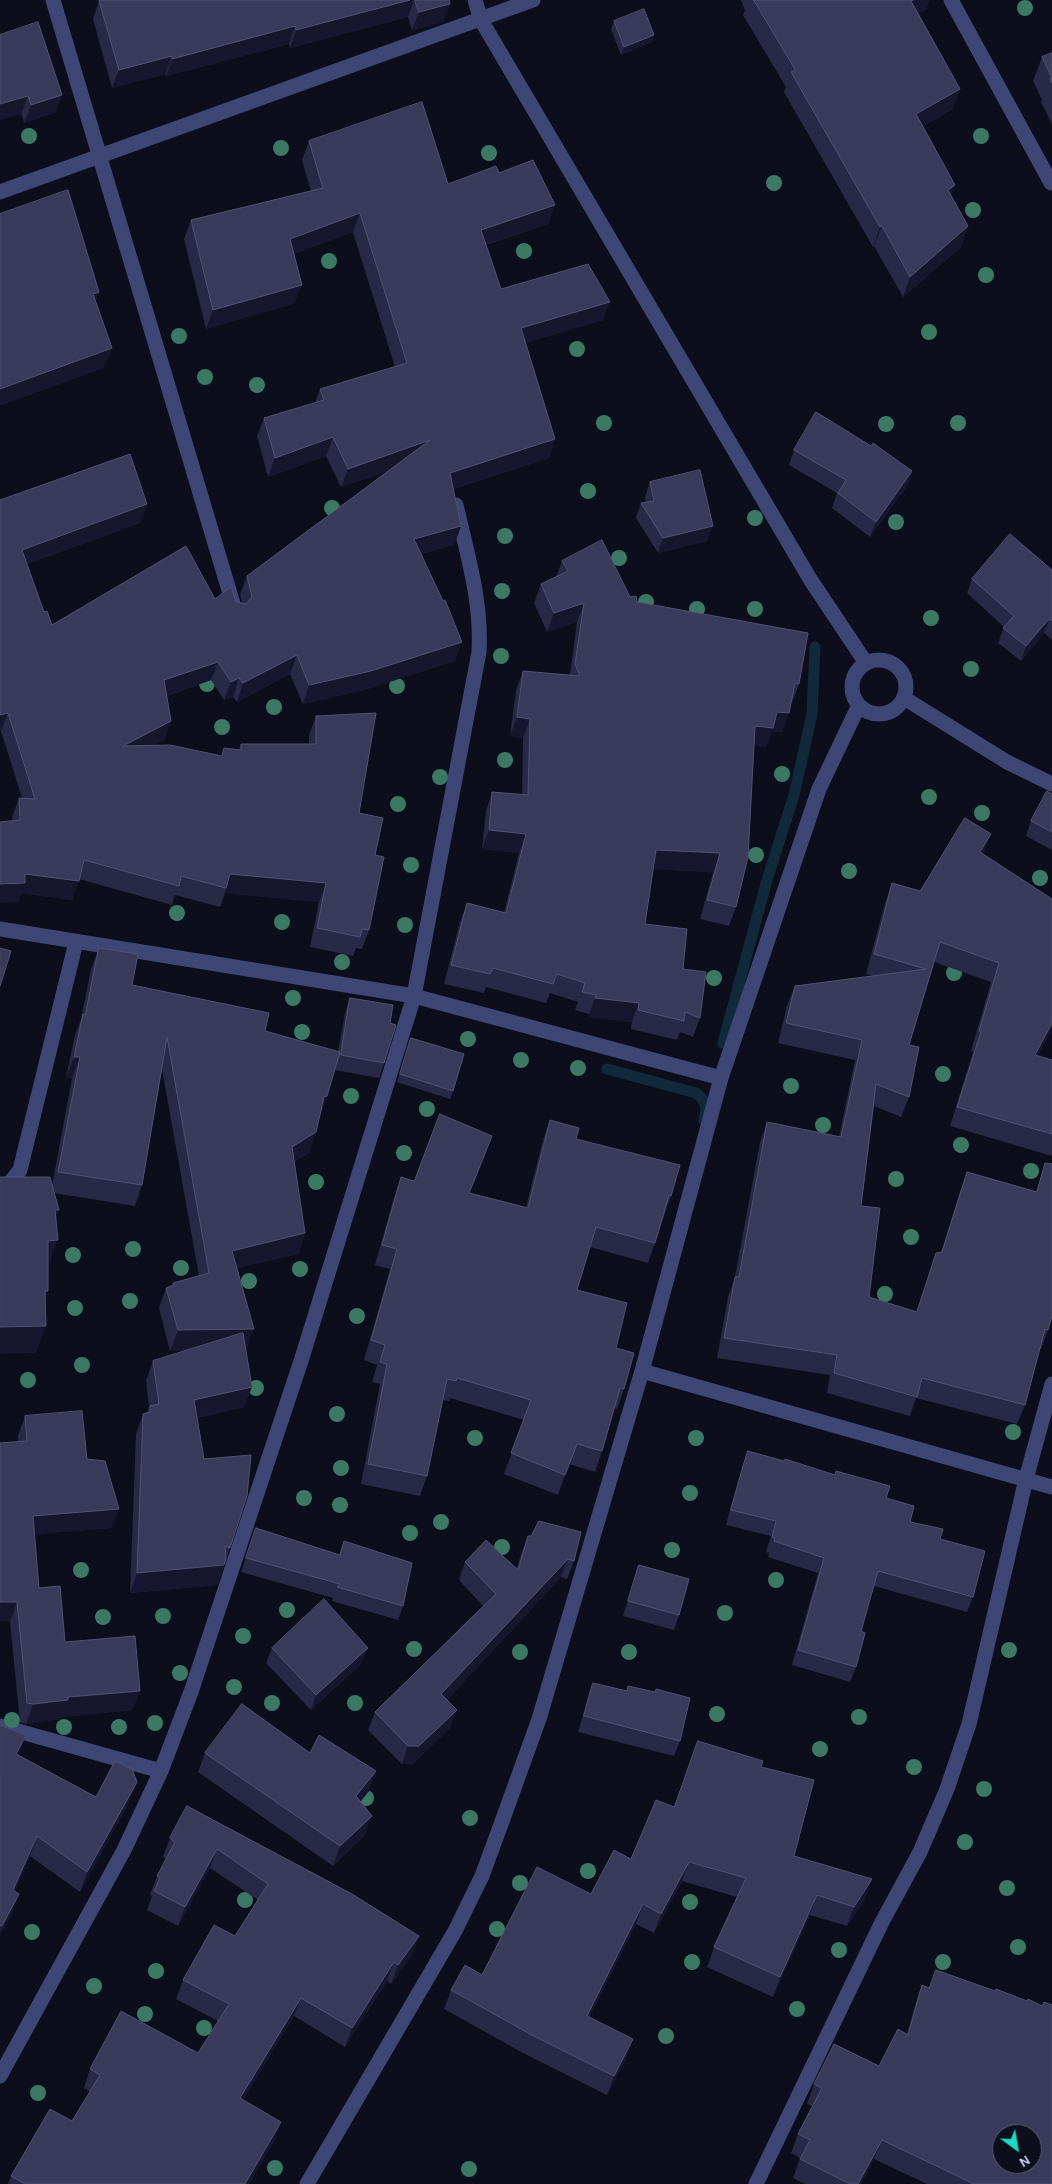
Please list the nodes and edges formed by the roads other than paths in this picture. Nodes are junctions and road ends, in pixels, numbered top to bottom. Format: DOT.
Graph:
graph roads {
  1 [pos="52,0"];
  2 [pos="476,0"];
  3 [pos="533,0"];
  4 [pos="951,0"];
  5 [pos="481,20"];
  6 [pos="100,158"];
  7 [pos="1051,183"];
  8 [pos="0,192"];
  9 [pos="456,505"];
  10 [pos="236,614"];
  11 [pos="866,663"];
  12 [pos="904,698"];
  13 [pos="859,705"];
  14 [pos="1052,784"];
  15 [pos="0,929"];
  16 [pos="76,942"];
  17 [pos="414,996"];
  18 [pos="721,1078"];
  19 [pos="0,1186"];
  20 [pos="642,1371"];
  21 [pos="1052,1384"];
  22 [pos="1026,1480"];
  23 [pos="1052,1487"];
  24 [pos="0,1726"];
  25 [pos="161,1771"];
  26 [pos="0,2076"];
  27 [pos="307,2184"];
  28 [pos="756,2184"];
  1 -- 6 [label="street"];
  2 -- 5 [label="street"];
  3 -- 5 [label="street"];
  4 -- 7 [label="street"];
  5 -- 6 [label="street"];
  5 -- 11 [label="street"];
  6 -- 8 [label="street"];
  6 -- 10 [label="street"];
  9 -- 17 [label="street"];
  11 -- 12 [label="street"];
  11 -- 13 [label="street"];
  12 -- 13 [label="street"];
  12 -- 14 [label="street"];
  13 -- 18 [label="street"];
  15 -- 16 [label="street"];
  16 -- 17 [label="street"];
  16 -- 19 [label="street"];
  17 -- 18 [label="street"];
  17 -- 25 [label="street"];
  18 -- 20 [label="street"];
  20 -- 22 [label="street"];
  20 -- 27 [label="street"];
  21 -- 22 [label="street"];
  22 -- 23 [label="street"];
  22 -- 28 [label="street"];
  24 -- 25 [label="street"];
  25 -- 26 [label="street"];
}
